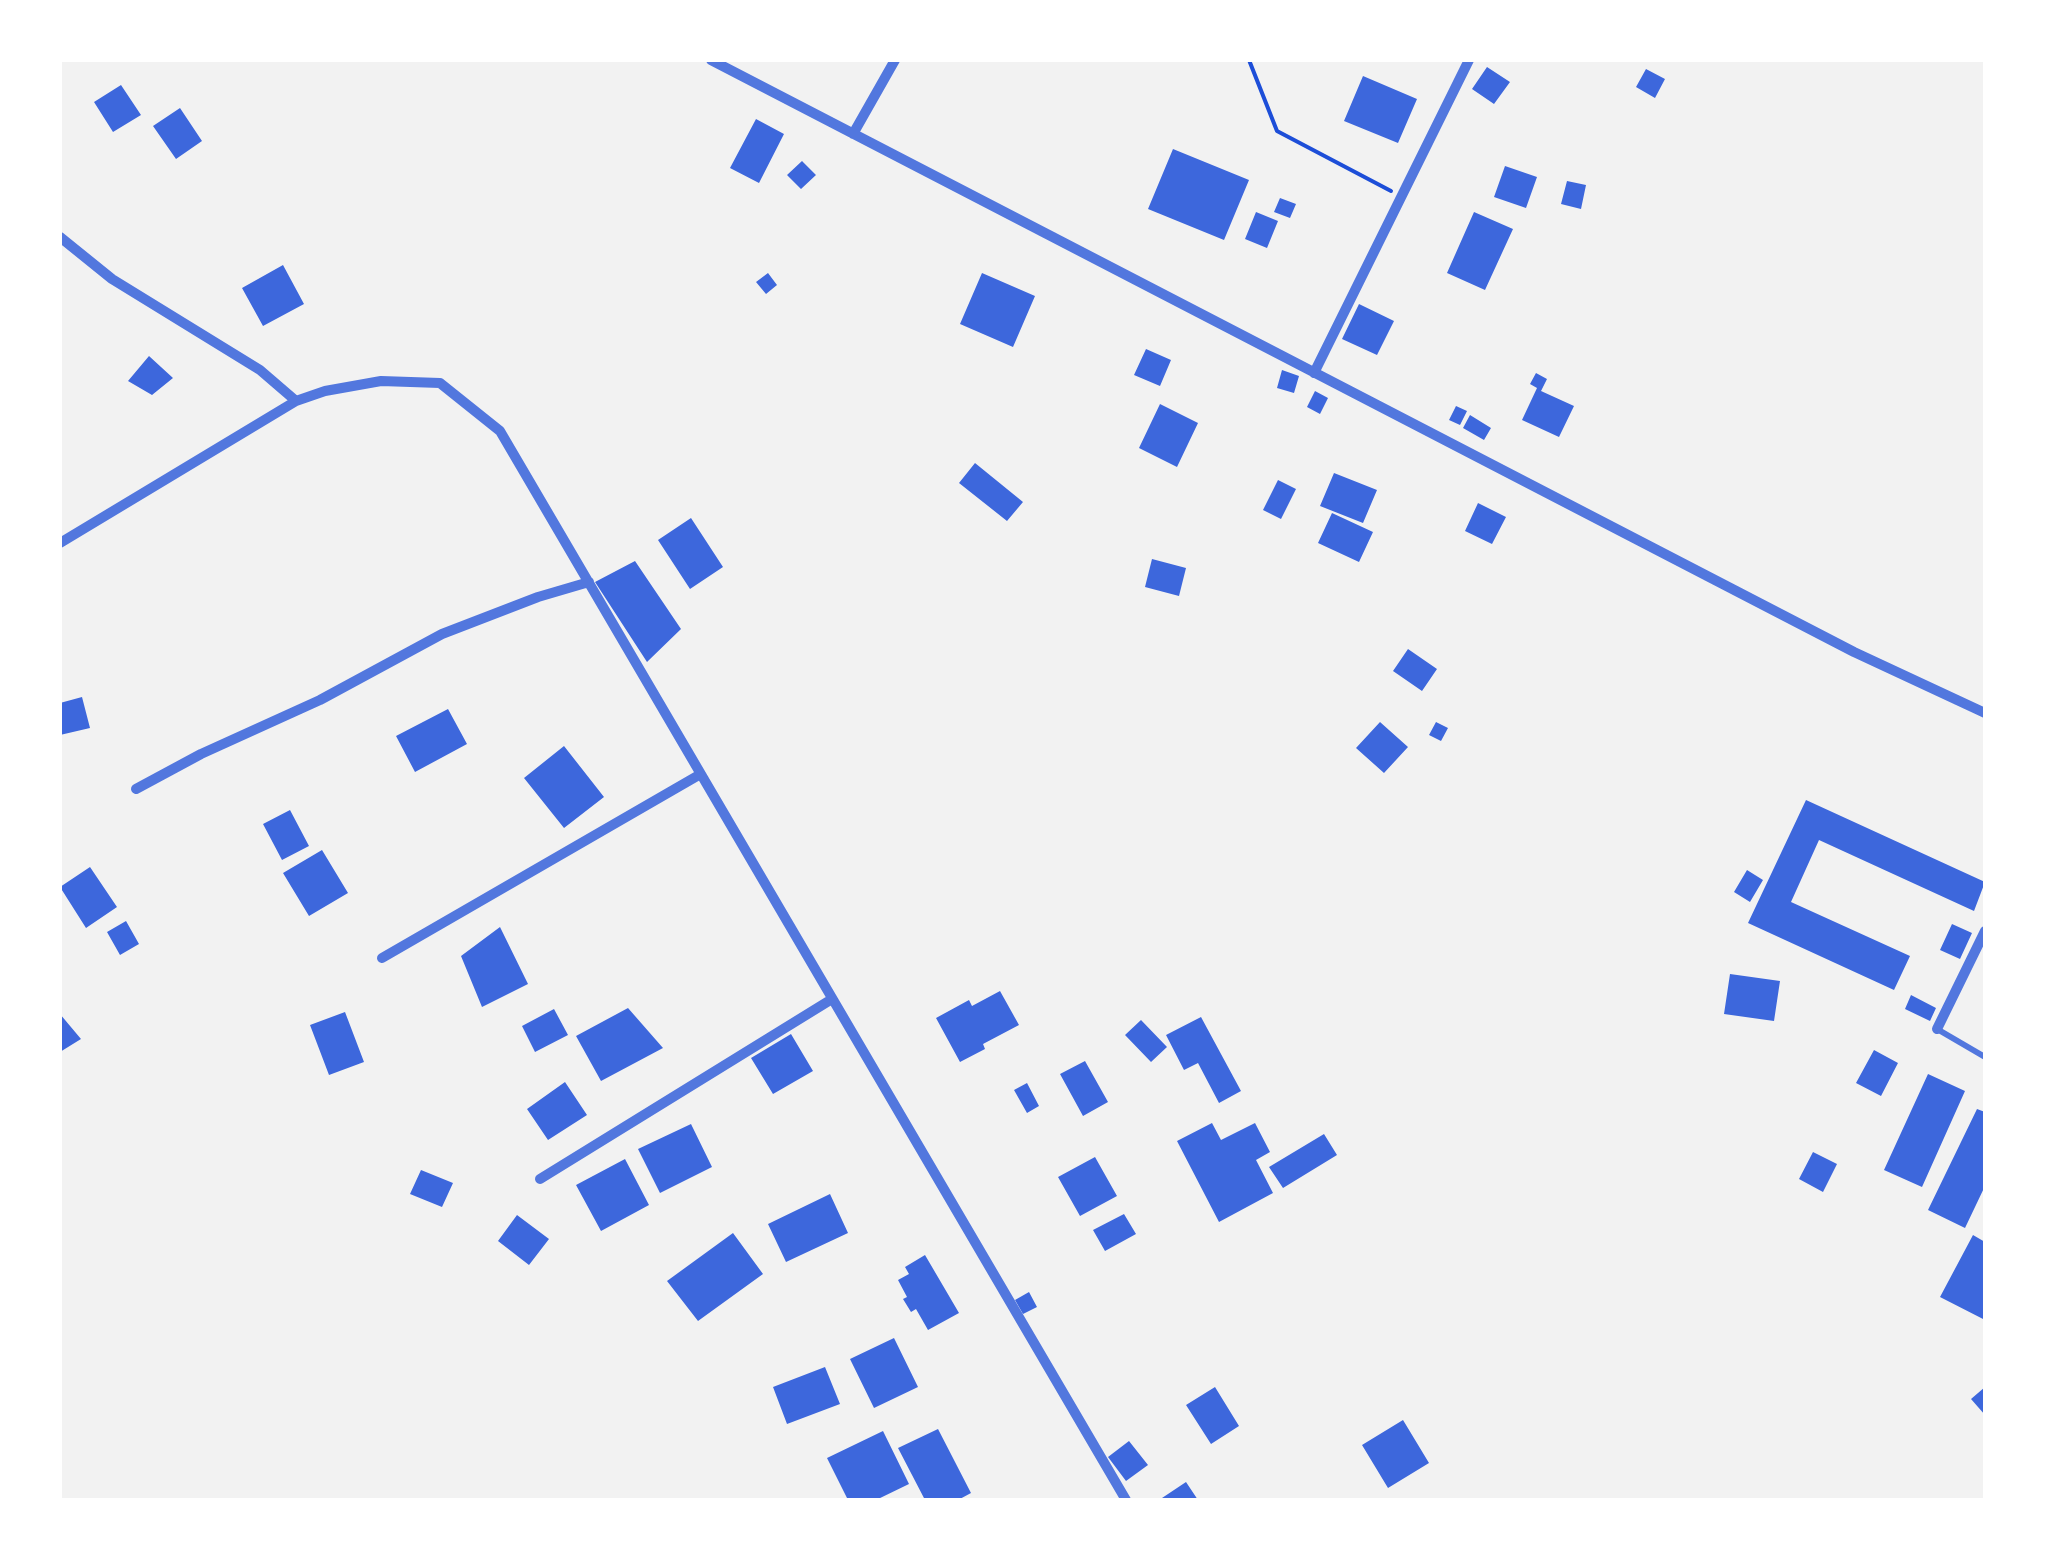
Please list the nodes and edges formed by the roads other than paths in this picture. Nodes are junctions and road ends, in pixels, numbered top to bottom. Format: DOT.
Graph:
graph roads {
  1 [pos="712,60"];
  2 [pos="896,60"];
  3 [pos="1470,60"];
  4 [pos="854,134"];
  5 [pos="60,236"];
  6 [pos="1314,373"];
  7 [pos="296,401"];
  8 [pos="60,543"];
  9 [pos="588,582"];
  10 [pos="1985,713"];
  11 [pos="699,776"];
  12 [pos="136,790"];
  13 [pos="1985,931"];
  14 [pos="382,958"];
  15 [pos="832,999"];
  16 [pos="1937,1029"];
  17 [pos="1985,1056"];
  18 [pos="540,1180"];
  19 [pos="1126,1500"];
  1 -- 4 [label="street"];
  2 -- 4 [label="street"];
  3 -- 6 [label="street"];
  4 -- 6 [label="street"];
  5 -- 7 [label="street"];
  6 -- 10 [label="street"];
  7 -- 8 [label="street"];
  7 -- 9 [label="street"];
  9 -- 11 [label="street"];
  9 -- 12 [label="street"];
  11 -- 14 [label="street"];
  11 -- 15 [label="street"];
  13 -- 16 [label="street"];
  15 -- 18 [label="street"];
  15 -- 19 [label="street"];
  16 -- 17 [label="lane"];
}
